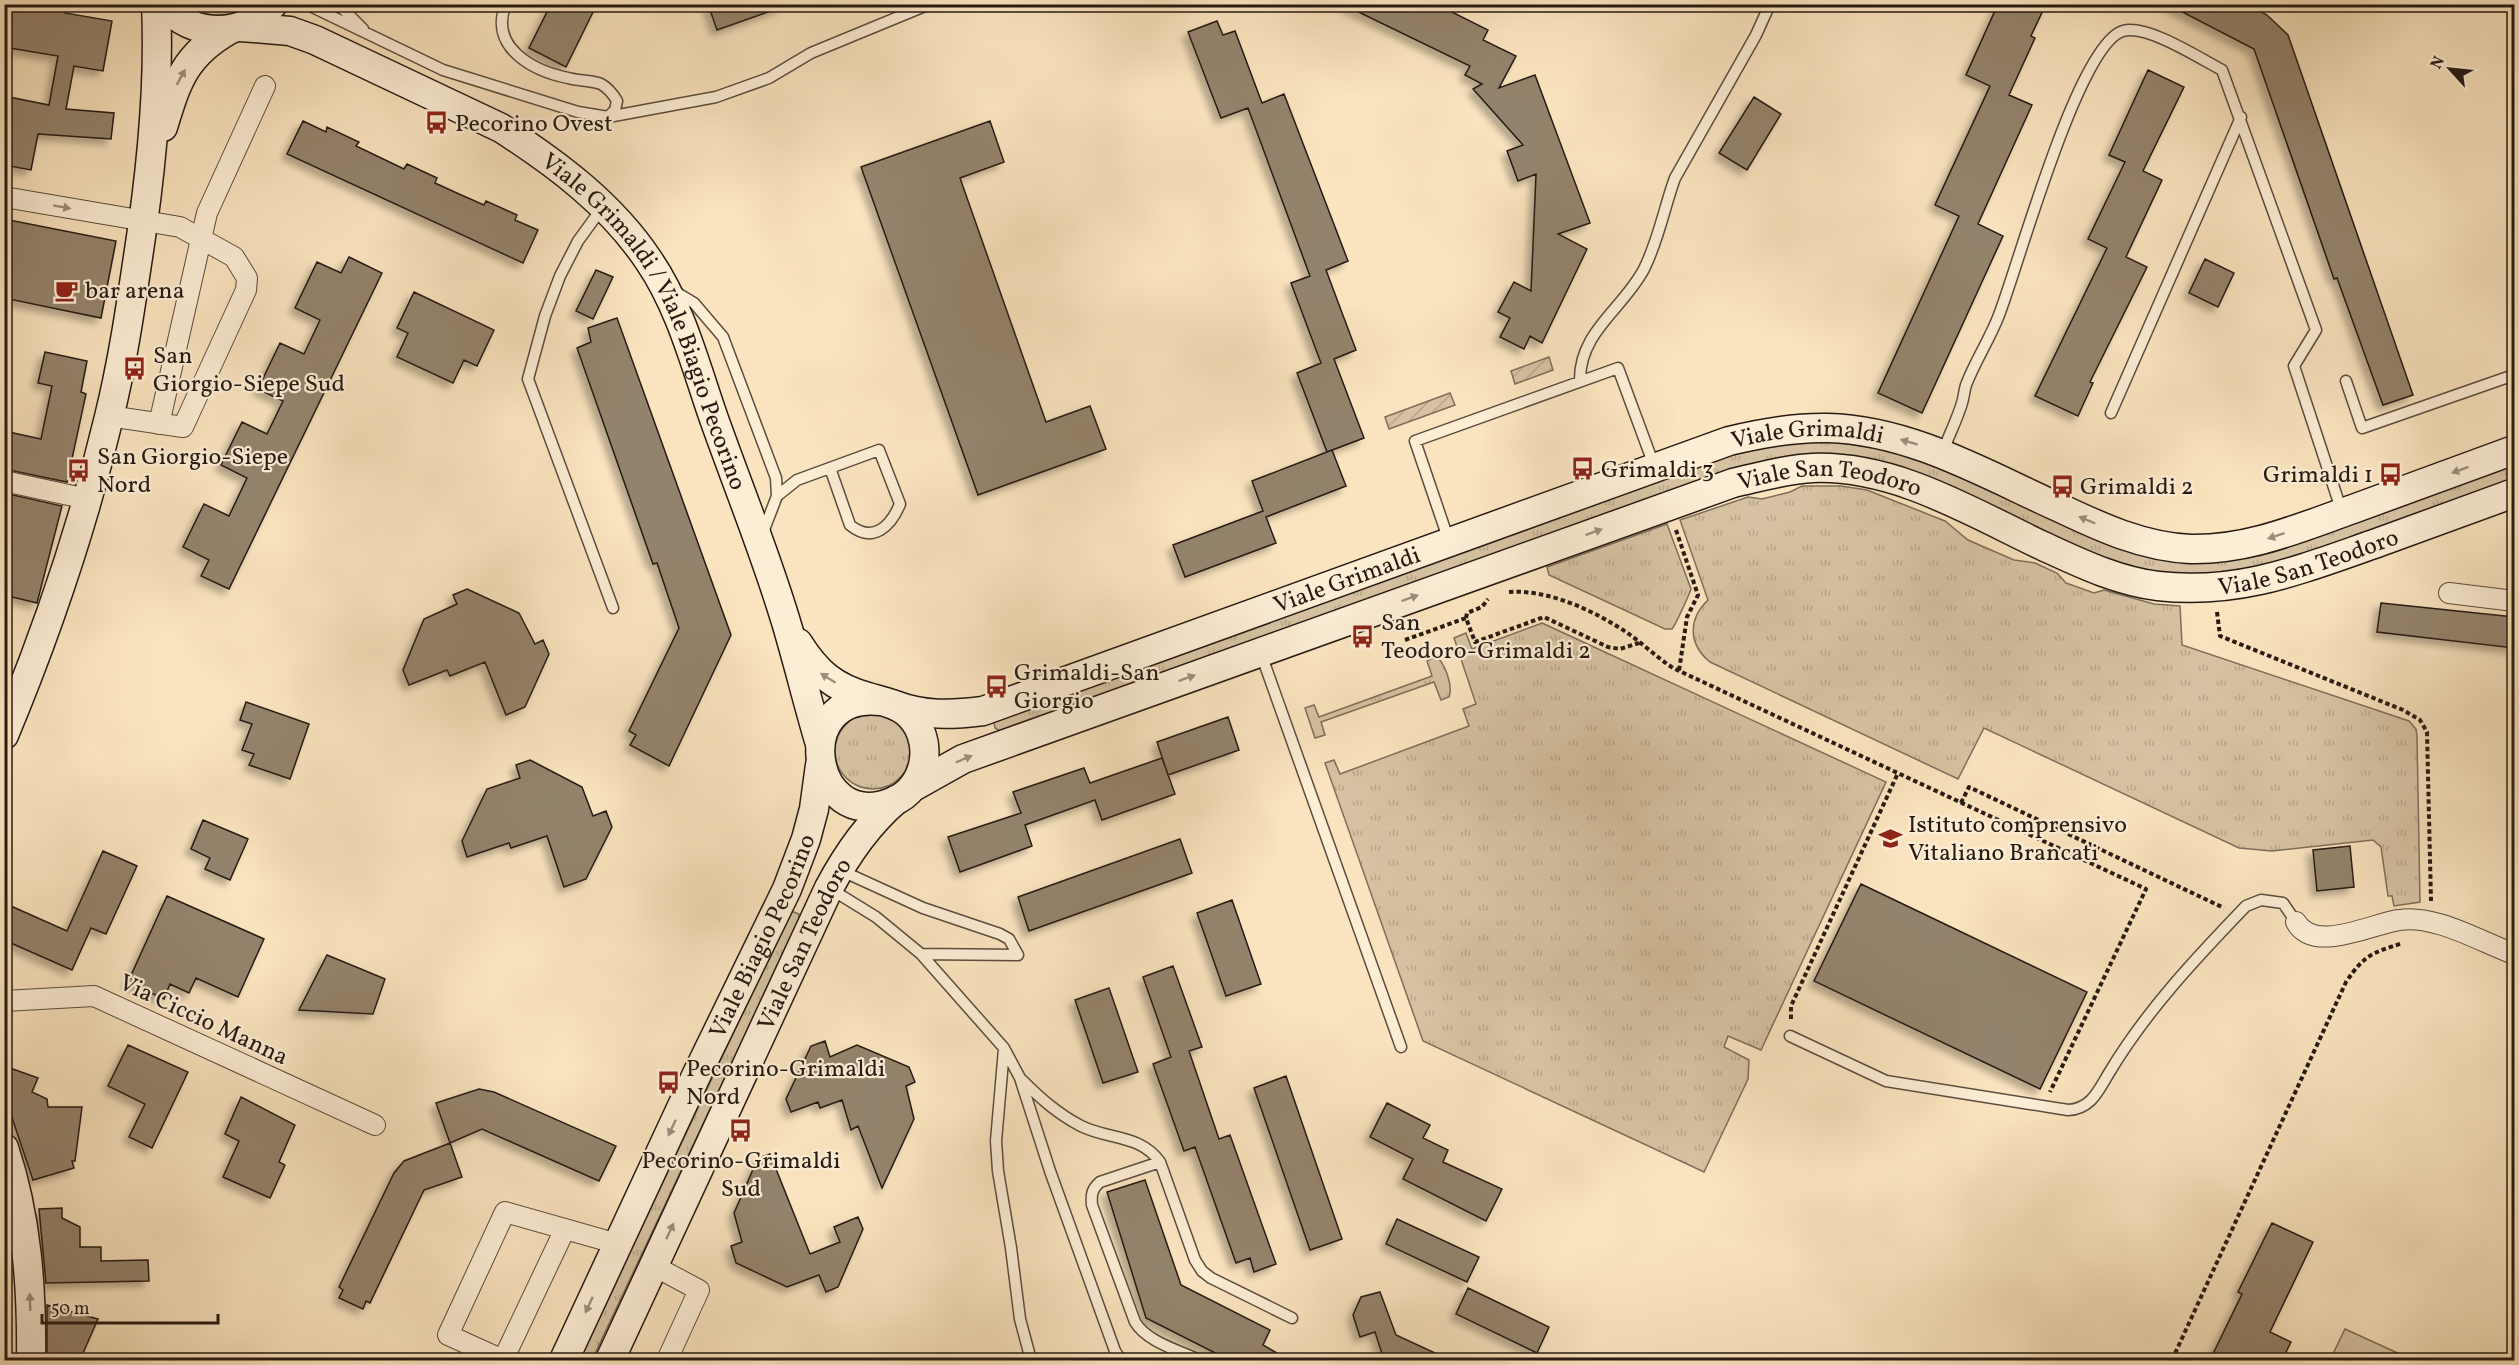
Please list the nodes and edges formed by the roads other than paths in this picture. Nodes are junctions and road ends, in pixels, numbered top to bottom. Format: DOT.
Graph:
graph roads {
  1 [pos="156,4"];
  2 [pos="164,4"];
  3 [pos="306,4"];
  4 [pos="338,4"];
  5 [pos="506,4"];
  6 [pos="930,4"];
  7 [pos="1770,4"];
  8 [pos="272,6"];
  9 [pos="235,29"];
  10 [pos="290,31"];
  11 [pos="364,48"];
  12 [pos="265,86"];
  13 [pos="608,117"];
  14 [pos="2241,117"];
  15 [pos="149,172"];
  16 [pos="4,196"];
  17 [pos="604,206"];
  18 [pos="144,221"];
  19 [pos="200,237"];
  20 [pos="664,285"];
  21 [pos="1580,381"];
  22 [pos="2346,381"];
  23 [pos="2514,385"];
  24 [pos="2111,413"];
  25 [pos="110,416"];
  26 [pos="159,424"];
  27 [pos="2514,450"];
  28 [pos="1942,454"];
  29 [pos="830,468"];
  30 [pos="1655,468"];
  31 [pos="4,481"];
  32 [pos="2514,494"];
  33 [pos="777,496"];
  34 [pos="87,499"];
  35 [pos="2343,513"];
  36 [pos="758,543"];
  37 [pos="1449,543"];
  38 [pos="2449,593"];
  39 [pos="2514,601"];
  40 [pos="613,608"];
  41 [pos="786,622"];
  42 [pos="1260,651"];
  43 [pos="888,703"];
  44 [pos="4,735"];
  45 [pos="820,755"];
  46 [pos="905,794"];
  47 [pos="834,879"];
  48 [pos="2296,922"];
  49 [pos="921,954"];
  50 [pos="2514,954"];
  51 [pos="4,1002"];
  52 [pos="1790,1036"];
  53 [pos="1401,1047"];
  54 [pos="1004,1048"];
  55 [pos="1020,1078"];
  56 [pos="375,1125"];
  57 [pos="5,1151"];
  58 [pos="1160,1162"];
  59 [pos="565,1229"];
  60 [pos="618,1244"];
  61 [pos="654,1266"];
  62 [pos="1292,1318"];
  63 [pos="31,1360"];
  64 [pos="564,1360"];
  65 [pos="610,1360"];
  66 [pos="667,1360"];
  67 [pos="1031,1360"];
  68 [pos="1121,1360"];
  69 [pos="1199,1360"];
  1 -- 15 [label="main road"];
  2 -- 9 [label="main road"];
  3 -- 11 [label="lane"];
  4 -- 11 [label="lane"];
  5 -- 13 [label="lane"];
  6 -- 13 [label="lane"];
  7 -- 21 [label="lane"];
  8 -- 9 [label="main road"];
  8 -- 10 [label="main road"];
  9 -- 10 [label="main road"];
  15 -- 9 [label="main road, one-way"];
  10 -- 11 [label="main road, Viale Grimaldi / Viale Biagio Pecorino"];
  11 -- 13 [label="lane"];
  11 -- 17 [label="main road, Viale Grimaldi / Viale Biagio Pecorino"];
  12 -- 19 [label="street"];
  14 -- 24 [label="lane"];
  14 -- 28 [label="lane"];
  14 -- 35 [label="lane"];
  15 -- 18 [label="main road"];
  16 -- 18 [label="street, one-way"];
  17 -- 20 [label="main road, Viale Grimaldi / Viale Biagio Pecorino"];
  17 -- 40 [label="lane"];
  18 -- 19 [label="street"];
  18 -- 25 [label="main road"];
  19 -- 26 [label="street"];
  19 -- 26 [label="street"];
  20 -- 33 [label="lane"];
  20 -- 36 [label="main road, Viale Grimaldi / Viale Biagio Pecorino"];
  21 -- 30 [label="lane"];
  21 -- 37 [label="lane"];
  22 -- 23 [label="lane"];
  25 -- 26 [label="street"];
  25 -- 34 [label="main road"];
  27 -- 35 [label="main road, Viale Grimaldi, one-way"];
  28 -- 30 [label="main road, Viale Grimaldi, one-way"];
  35 -- 28 [label="main road, Viale Grimaldi, one-way"];
  29 -- 29 [label="lane"];
  29 -- 33 [label="lane"];
  30 -- 37 [label="main road, Viale Grimaldi"];
  31 -- 34 [label="street"];
  42 -- 32 [label="main road, Viale San Teodoro, one-way"];
  33 -- 36 [label="lane"];
  34 -- 44 [label="main road"];
  36 -- 41 [label="main road, Viale Grimaldi / Viale Biagio Pecorino"];
  37 -- 43 [label="main road, Viale Grimaldi"];
  38 -- 39 [label="street"];
  43 -- 41 [label="main road, Viale Grimaldi, one-way"];
  41 -- 45 [label="main road"];
  46 -- 42 [label="main road, Viale San Teodoro, one-way"];
  42 -- 53 [label="lane"];
  43 -- 45 [label="main road"];
  43 -- 46 [label="main road"];
  45 -- 46 [label="main road"];
  45 -- 60 [label="main road, Viale Biagio Pecorino, one-way"];
  46 -- 47 [label="main road, Viale San Teodoro"];
  47 -- 49 [label="lane"];
  47 -- 49 [label="lane"];
  61 -- 47 [label="main road, Viale San Teodoro, one-way"];
  48 -- 50 [label="street"];
  48 -- 52 [label="lane"];
  49 -- 54 [label="lane"];
  51 -- 56 [label="street, Via Ciccio Manna"];
  54 -- 55 [label="lane"];
  54 -- 67 [label="lane"];
  55 -- 58 [label="lane"];
  55 -- 68 [label="lane"];
  63 -- 57 [label="main road, one-way"];
  58 -- 62 [label="lane"];
  58 -- 69 [label="lane"];
  59 -- 59 [label="street"];
  59 -- 60 [label="street"];
  60 -- 64 [label="main road, Viale Biagio Pecorino, one-way"];
  61 -- 65 [label="main road, Viale San Teodoro"];
  61 -- 66 [label="street"];
}
